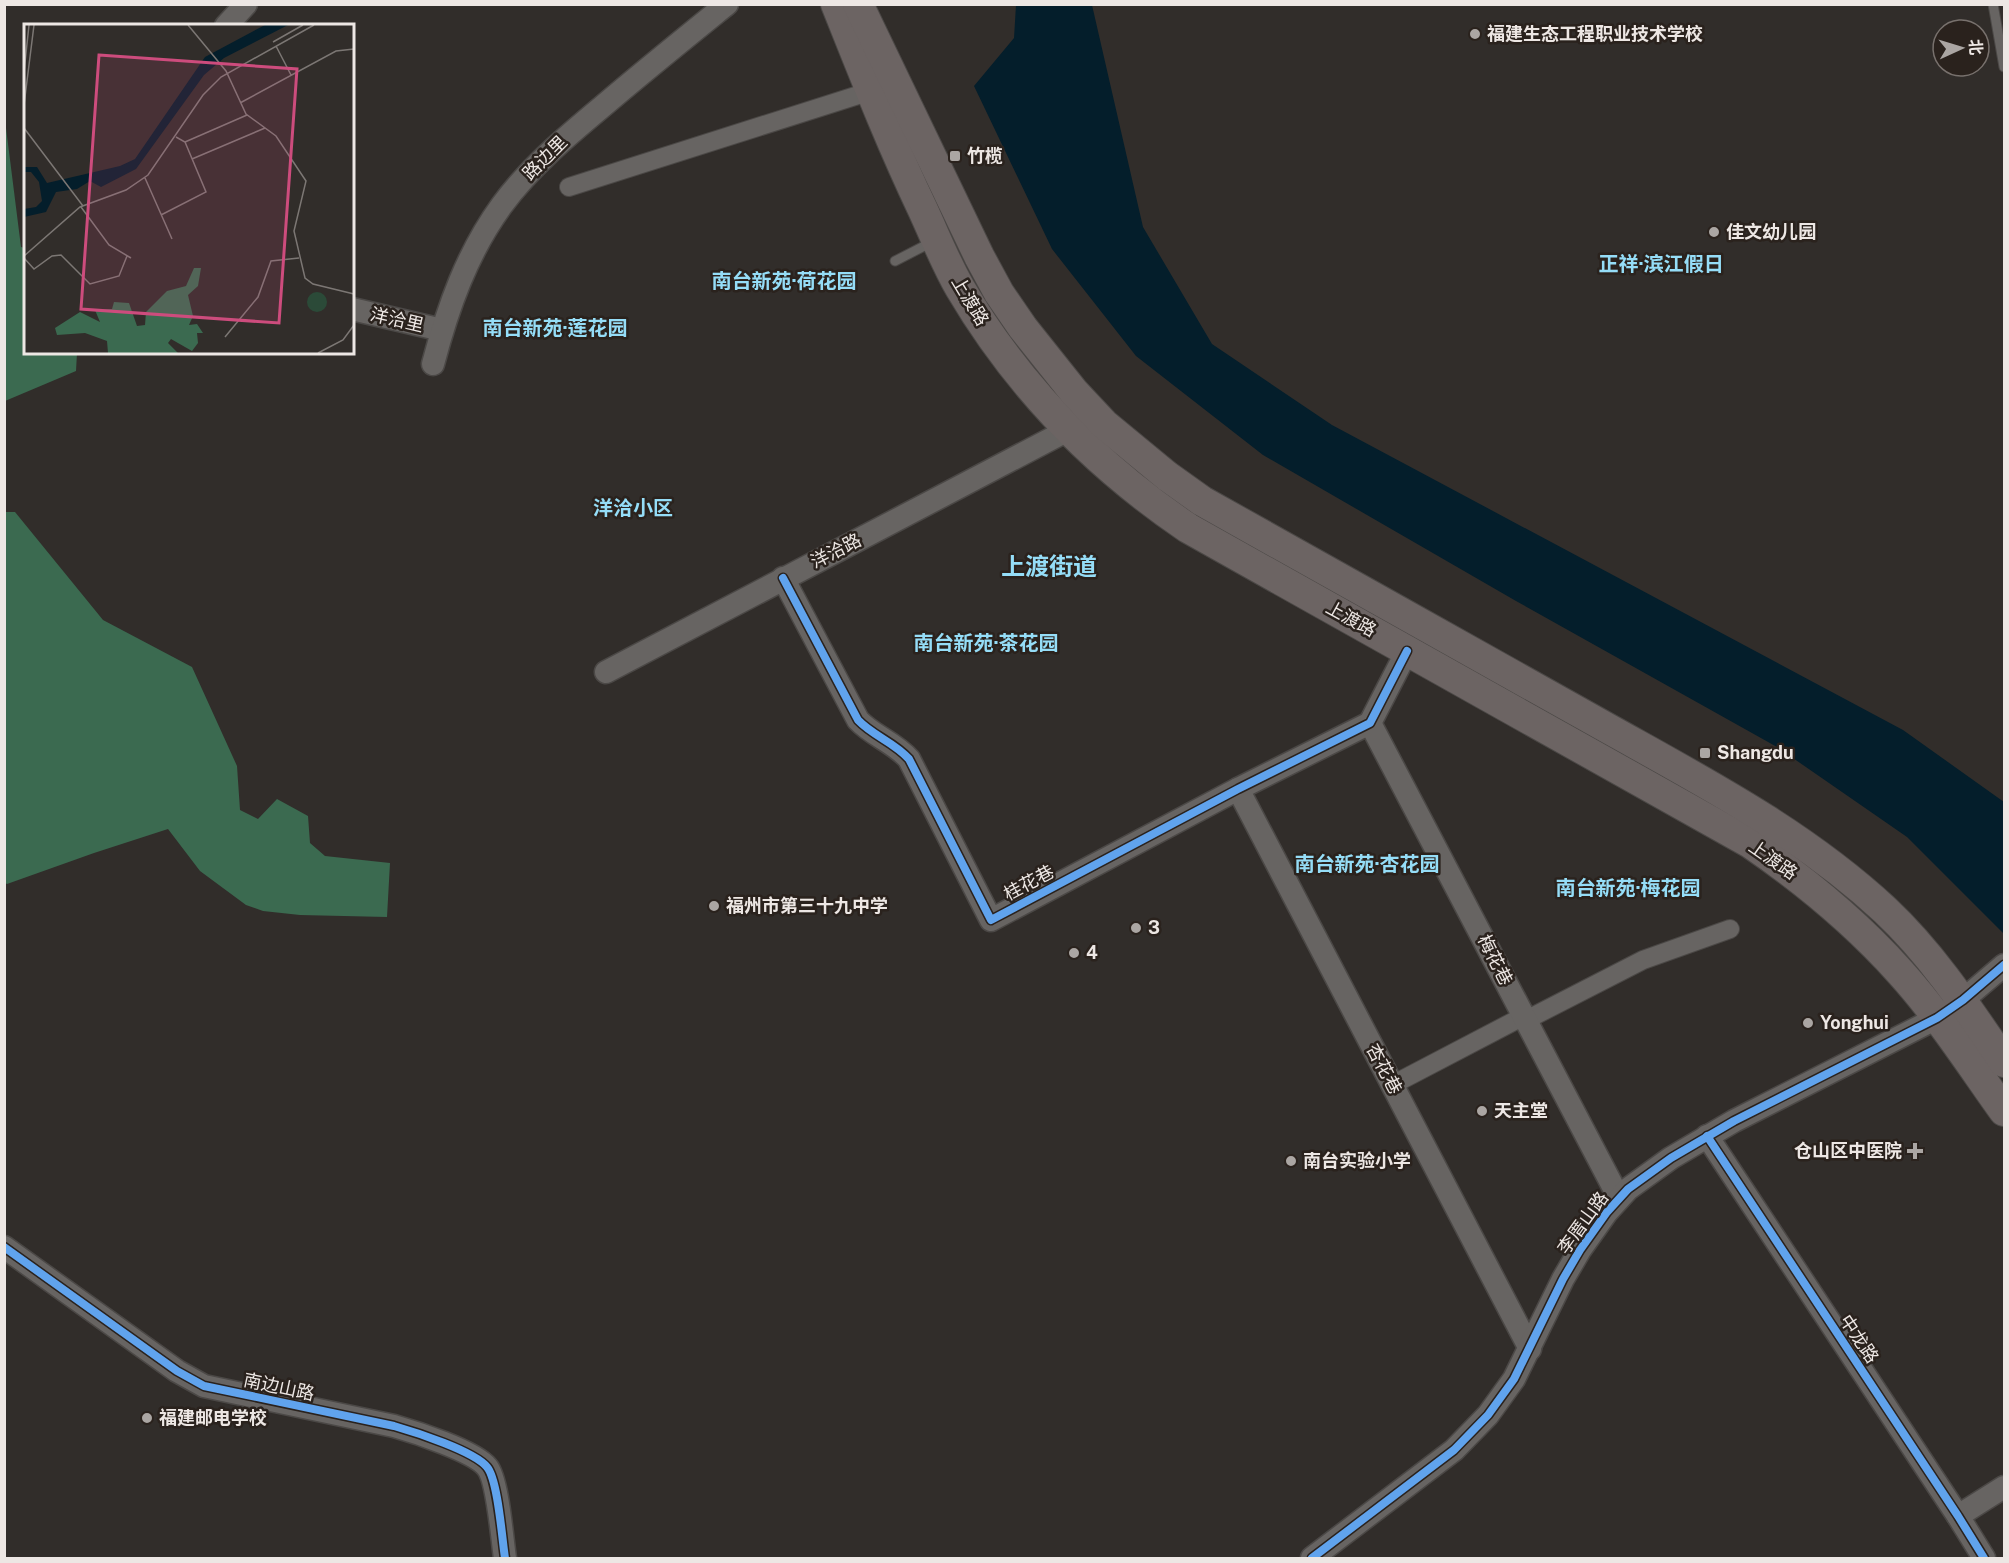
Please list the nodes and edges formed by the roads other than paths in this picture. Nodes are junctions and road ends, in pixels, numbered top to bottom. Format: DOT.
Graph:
graph roads {
  1 [pos="246,4"];
  2 [pos="727,4"];
  3 [pos="836,4"];
  4 [pos="858,4"];
  5 [pos="1993,4"];
  6 [pos="228,24"];
  7 [pos="2003,48"];
  8 [pos="2004,67"];
  9 [pos="871,91"];
  10 [pos="569,187"];
  11 [pos="936,240"];
  12 [pos="895,261"];
  13 [pos="354,309"];
  14 [pos="442,330"];
  15 [pos="433,364"];
  16 [pos="1068,430"];
  17 [pos="783,578"];
  18 [pos="1407,651"];
  19 [pos="606,672"];
  20 [pos="1370,723"];
  21 [pos="1238,789"];
  22 [pos="1730,930"];
  23 [pos="2003,966"];
  24 [pos="1963,1000"];
  25 [pos="1525,1018"];
  26 [pos="1937,1018"];
  27 [pos="2004,1062"];
  28 [pos="1392,1085"];
  29 [pos="2004,1111"];
  30 [pos="1707,1136"];
  31 [pos="1619,1198"];
  32 [pos="4,1246"];
  33 [pos="1530,1349"];
  34 [pos="2004,1487"];
  35 [pos="1958,1516"];
  36 [pos="505,1558"];
  37 [pos="1312,1558"];
  38 [pos="1984,1558"];
  1 -- 6 [label="street"];
  2 -- 14 [label="street, 路边里"];
  3 -- 9 [label="main road, 上渡路"];
  4 -- 24 [label="main road, 上渡路"];
  5 -- 7 [label="lane"];
  7 -- 8 [label="lane"];
  9 -- 10 [label="street"];
  9 -- 11 [label="main road, 上渡路"];
  11 -- 12 [label="lane"];
  11 -- 16 [label="main road, 上渡路"];
  13 -- 14 [label="street, 洋洽里"];
  14 -- 15 [label="street, 路边里"];
  16 -- 17 [label="street, 洋洽路"];
  16 -- 18 [label="main road, 上渡路"];
  17 -- 19 [label="street, 洋洽路"];
  17 -- 21 [label="street, 桂花巷"];
  18 -- 20 [label="street"];
  18 -- 26 [label="main road, 上渡路"];
  20 -- 21 [label="street, 桂花巷"];
  20 -- 25 [label="street, 梅花巷"];
  21 -- 28 [label="street, 杏花巷"];
  22 -- 25 [label="street"];
  23 -- 24 [label="street, 李厝山路"];
  24 -- 26 [label="street, 李厝山路"];
  24 -- 27 [label="main road, 上渡路"];
  25 -- 28 [label="street"];
  25 -- 31 [label="street, 梅花巷"];
  26 -- 29 [label="main road, 上渡路"];
  26 -- 30 [label="street, 李厝山路"];
  28 -- 33 [label="street, 杏花巷"];
  30 -- 31 [label="street, 李厝山路"];
  30 -- 35 [label="street, 中龙路"];
  31 -- 33 [label="street, 李厝山路"];
  32 -- 36 [label="street, 南边山路"];
  33 -- 37 [label="street, 李厝山路"];
  34 -- 35 [label="street"];
  35 -- 38 [label="street, 中龙路"];
}
